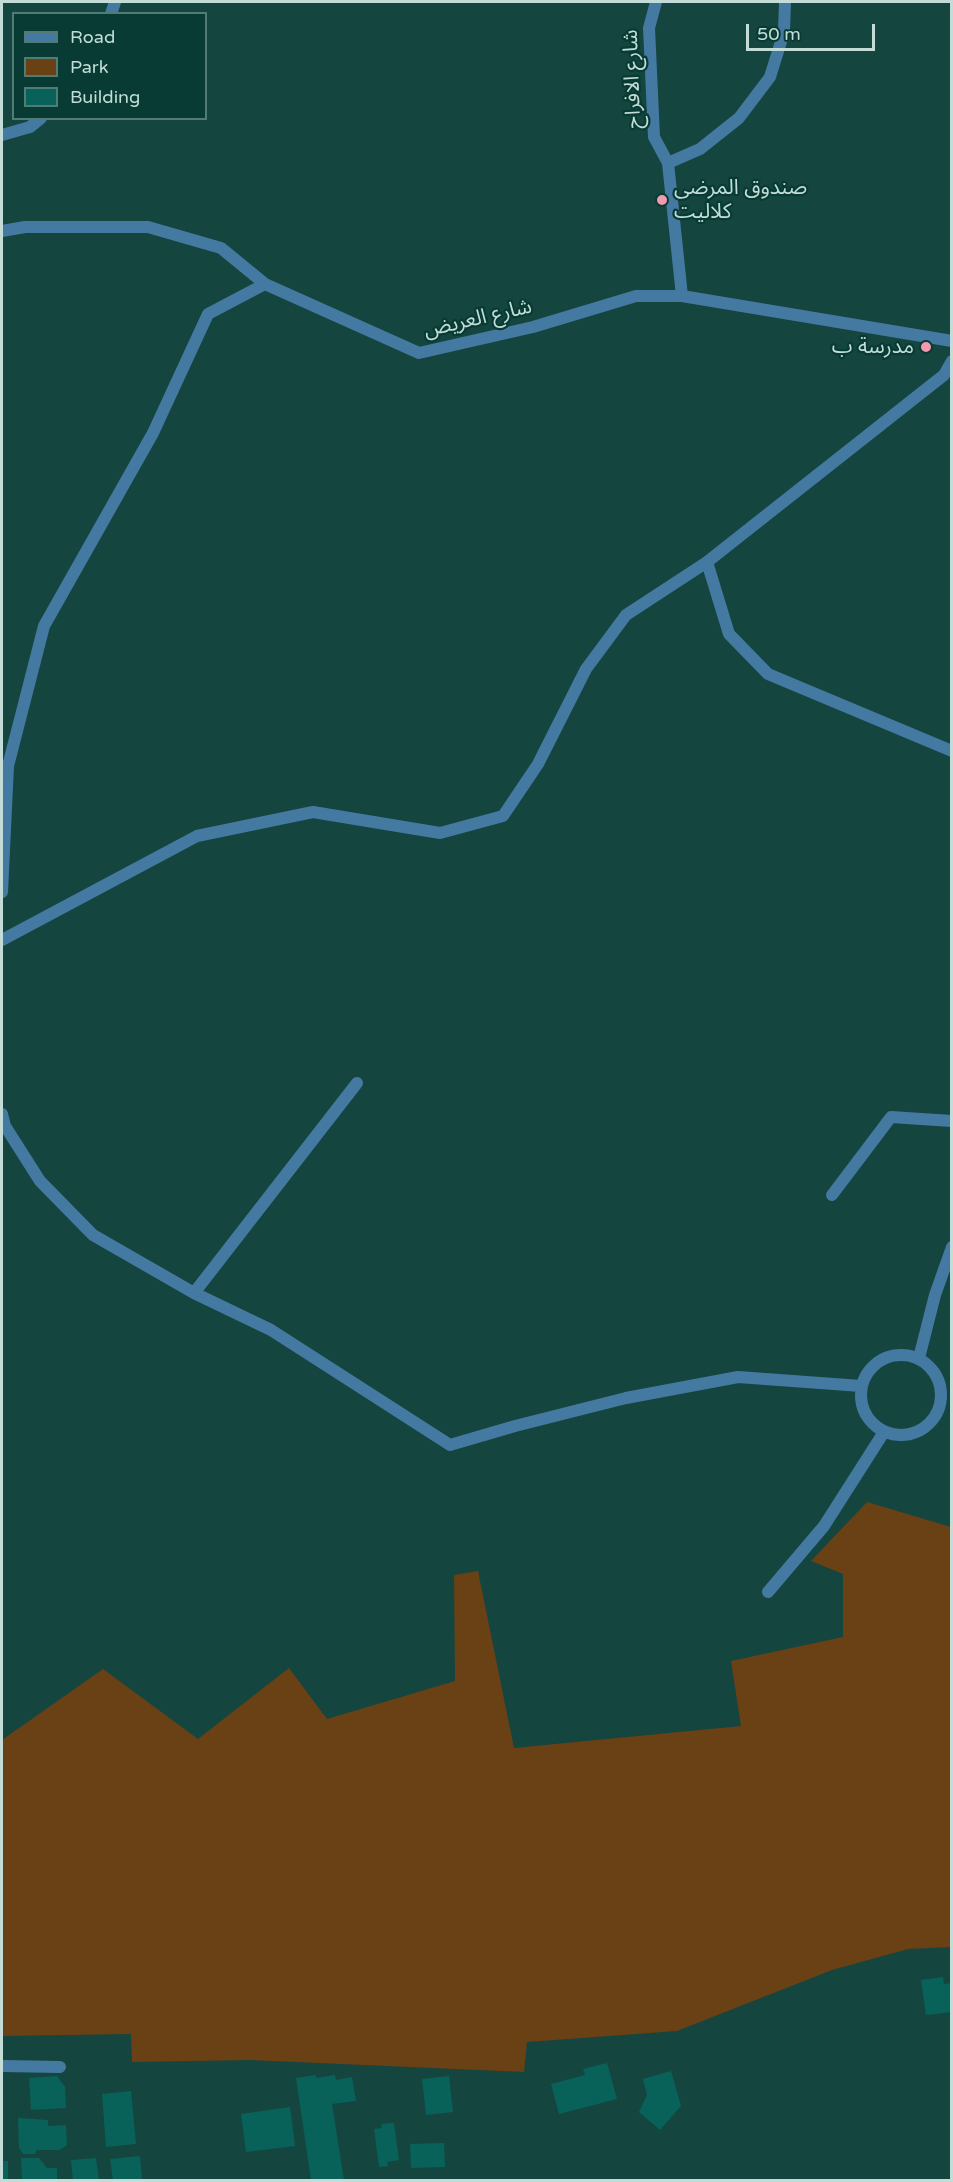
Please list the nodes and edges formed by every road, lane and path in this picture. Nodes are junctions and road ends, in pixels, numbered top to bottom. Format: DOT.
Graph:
graph roads {
  1 [pos="656,2"];
  2 [pos="785,2"];
  3 [pos="39,120"];
  4 [pos="2,135"];
  5 [pos="668,163"];
  6 [pos="2,231"];
  7 [pos="265,284"];
  8 [pos="682,296"];
  9 [pos="951,341"];
  10 [pos="951,361"];
  11 [pos="707,562"];
  12 [pos="951,751"];
  13 [pos="2,892"];
  14 [pos="2,940"];
  15 [pos="357,1083"];
  16 [pos="2,1114"];
  17 [pos="951,1121"];
  18 [pos="832,1195"];
  19 [pos="951,1246"];
  20 [pos="194,1293"];
  21 [pos="919,1358"];
  22 [pos="861,1386"];
  23 [pos="945,1410"];
  24 [pos="884,1432"];
  25 [pos="768,1592"];
  26 [pos="2,2066"];
  27 [pos="60,2067"];
  1 -- 5 [label="street, شارع الافراح"];
  2 -- 5 [label="street"];
  3 -- 4 [label="street"];
  5 -- 8 [label="street, شارع الافراح"];
  6 -- 7 [label="street, شارع العريض"];
  7 -- 8 [label="street, شارع العريض"];
  7 -- 13 [label="street"];
  8 -- 9 [label="street, شارع العريض"];
  10 -- 11 [label="street"];
  11 -- 12 [label="street"];
  11 -- 14 [label="street"];
  15 -- 20 [label="street"];
  16 -- 20 [label="street"];
  17 -- 18 [label="street"];
  19 -- 21 [label="street"];
  20 -- 22 [label="street"];
  21 -- 22 [label="street"];
  21 -- 23 [label="street"];
  22 -- 24 [label="street"];
  23 -- 24 [label="street"];
  24 -- 25 [label="street"];
  26 -- 27 [label="street"];
}
